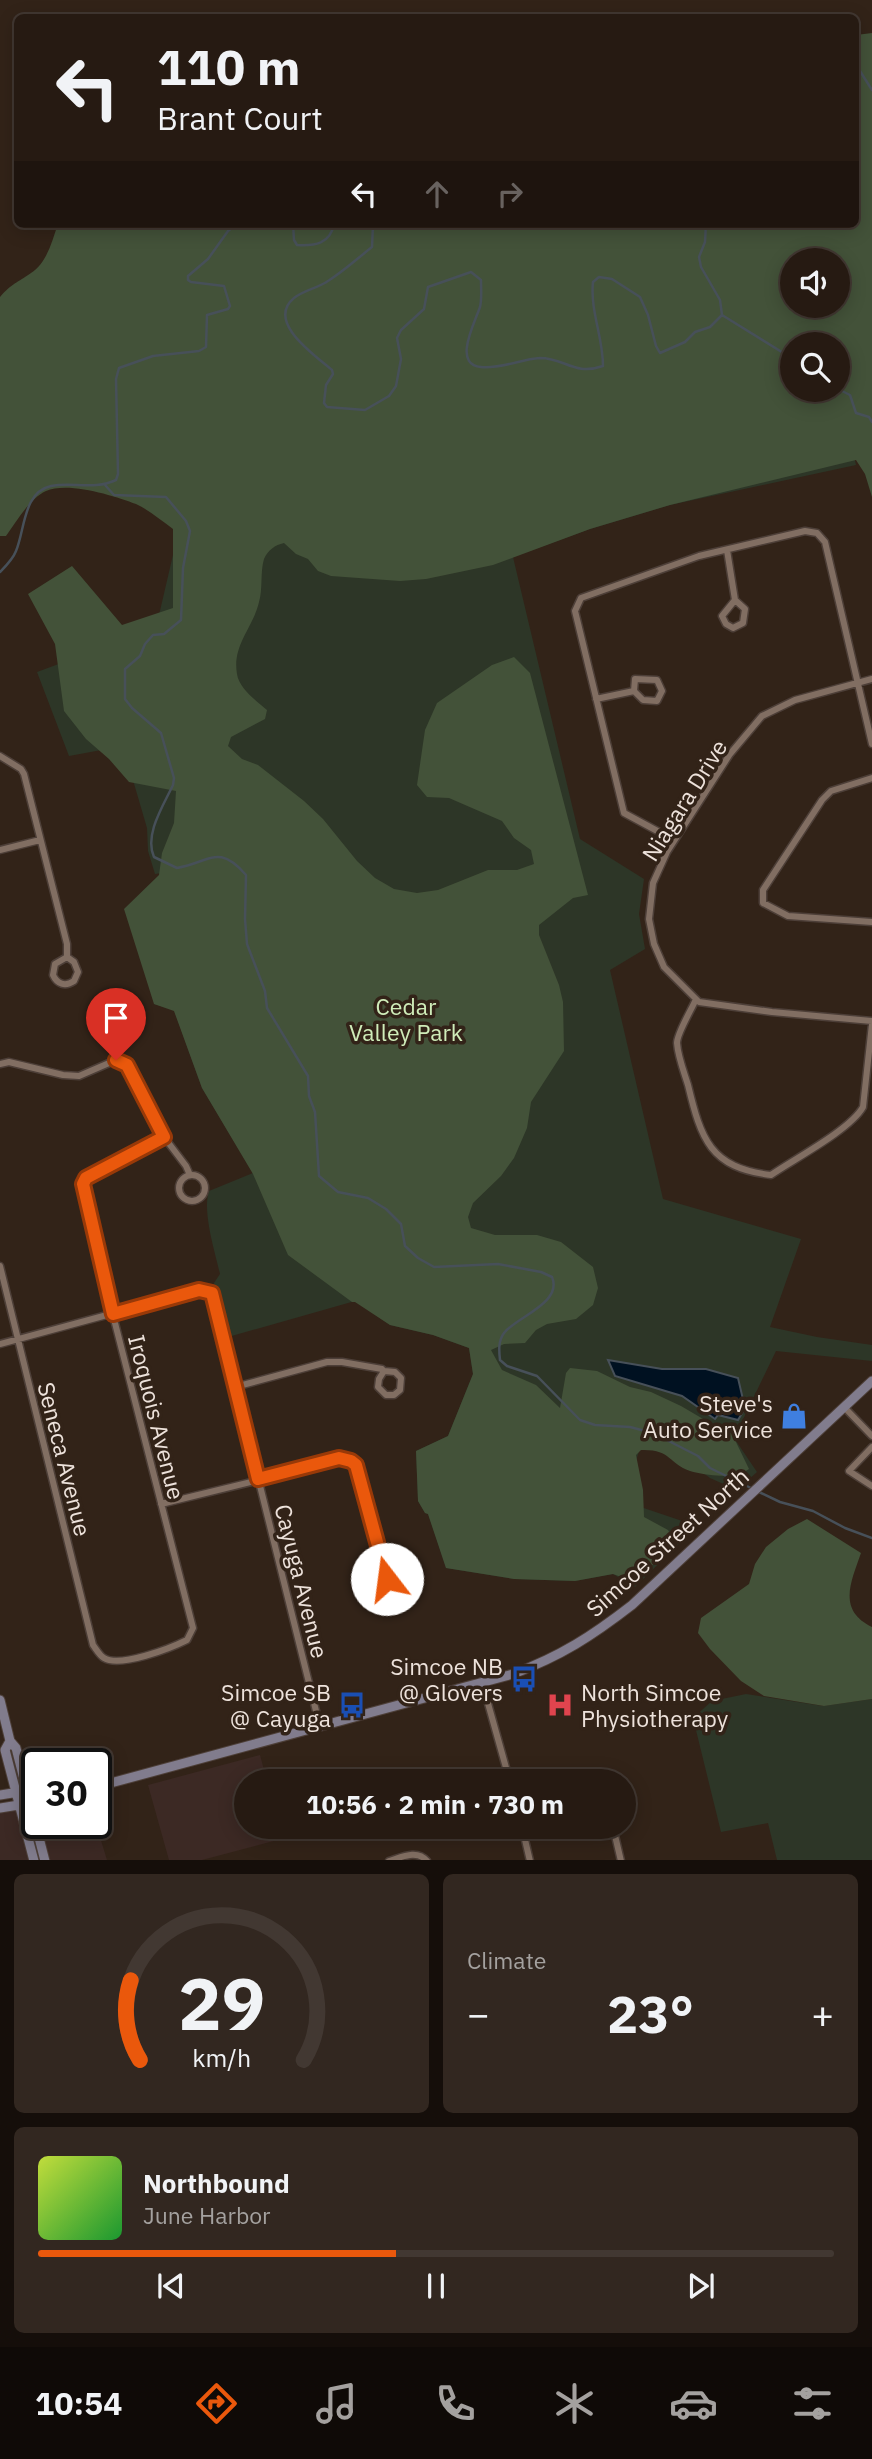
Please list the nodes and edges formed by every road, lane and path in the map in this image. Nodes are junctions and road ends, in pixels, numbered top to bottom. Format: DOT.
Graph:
graph roads {
  1 [pos="727,550"];
  2 [pos="735,600"];
  3 [pos="872,679"];
  4 [pos="857,682"];
  5 [pos="634,691"];
  6 [pos="596,699"];
  7 [pos="872,744"];
  8 [pos="0,756"];
  9 [pos="872,778"];
  10 [pos="40,840"];
  11 [pos="674,840"];
  12 [pos="0,850"];
  13 [pos="872,922"];
  14 [pos="67,957"];
  15 [pos="696,999"];
  16 [pos="872,1022"];
  17 [pos="0,1064"];
  18 [pos="164,1137"];
  19 [pos="190,1175"];
  20 [pos="0,1266"];
  21 [pos="113,1314"];
  22 [pos="17,1340"];
  23 [pos="0,1344"];
  24 [pos="384,1371"];
  25 [pos="872,1381"];
  26 [pos="235,1387"];
  27 [pos="844,1407"];
  28 [pos="872,1436"];
  29 [pos="872,1447"];
  30 [pos="258,1479"];
  31 [pos="872,1486"];
  32 [pos="161,1504"];
  33 [pos="390,1586"];
  34 [pos="193,1628"];
  35 [pos="482,1682"];
  36 [pos="0,1700"];
  37 [pos="320,1727"];
  38 [pos="10,1741"];
  39 [pos="21,1761"];
  40 [pos="506,1769"];
  41 [pos="112,1783"];
  42 [pos="21,1791"];
  43 [pos="16,1792"];
  44 [pos="0,1795"];
  45 [pos="19,1805"];
  46 [pos="0,1808"];
  47 [pos="41,1839"];
  48 [pos="525,1839"];
  49 [pos="616,1839"];
  50 [pos="34,1860"];
  51 [pos="45,1860"];
  52 [pos="389,1860"];
  53 [pos="427,1860"];
  54 [pos="530,1860"];
  55 [pos="621,1860"];
  1 -- 2 [label="street"];
  1 -- 4 [label="street"];
  1 -- 6 [label="street"];
  3 -- 4 [label="street, Niagara Drive"];
  4 -- 7 [label="street"];
  4 -- 11 [label="street, Niagara Drive"];
  5 -- 5 [label="street"];
  5 -- 6 [label="street"];
  6 -- 11 [label="street"];
  8 -- 10 [label="street"];
  9 -- 13 [label="street"];
  10 -- 12 [label="street"];
  10 -- 14 [label="street"];
  11 -- 15 [label="street, Niagara Drive"];
  14 -- 14 [label="street"];
  15 -- 16 [label="street"];
  15 -- 16 [label="street"];
  17 -- 18 [label="street"];
  18 -- 19 [label="street"];
  18 -- 21 [label="street, Iroquois Avenue"];
  19 -- 19 [label="street"];
  20 -- 22 [label="street, Seneca Avenue"];
  21 -- 22 [label="street"];
  21 -- 26 [label="street, Cayuga Avenue"];
  21 -- 32 [label="street, Iroquois Avenue"];
  22 -- 23 [label="street"];
  22 -- 34 [label="street, Seneca Avenue"];
  24 -- 26 [label="street"];
  25 -- 27 [label="main road, Simcoe Street North"];
  26 -- 30 [label="street, Cayuga Avenue"];
  27 -- 28 [label="street"];
  27 -- 35 [label="main road, Simcoe Street North"];
  29 -- 31 [label="street"];
  30 -- 32 [label="street"];
  30 -- 33 [label="street"];
  30 -- 37 [label="street, Cayuga Avenue"];
  32 -- 34 [label="street, Iroquois Avenue"];
  33 -- 33 [label="street"];
  35 -- 37 [label="main road, Simcoe Street North"];
  35 -- 40 [label="street"];
  36 -- 38 [label="main road"];
  37 -- 41 [label="main road, Simcoe Street North"];
  38 -- 39 [label="main road"];
  38 -- 43 [label="main road"];
  42 -- 43 [label="main road"];
  43 -- 44 [label="main road"];
  43 -- 45 [label="main road"];
  45 -- 46 [label="main road"];
  45 -- 50 [label="main road"];
  47 -- 51 [label="main road"];
  48 -- 54 [label="street"];
  49 -- 55 [label="street"];
  52 -- 53 [label="street"];
}
